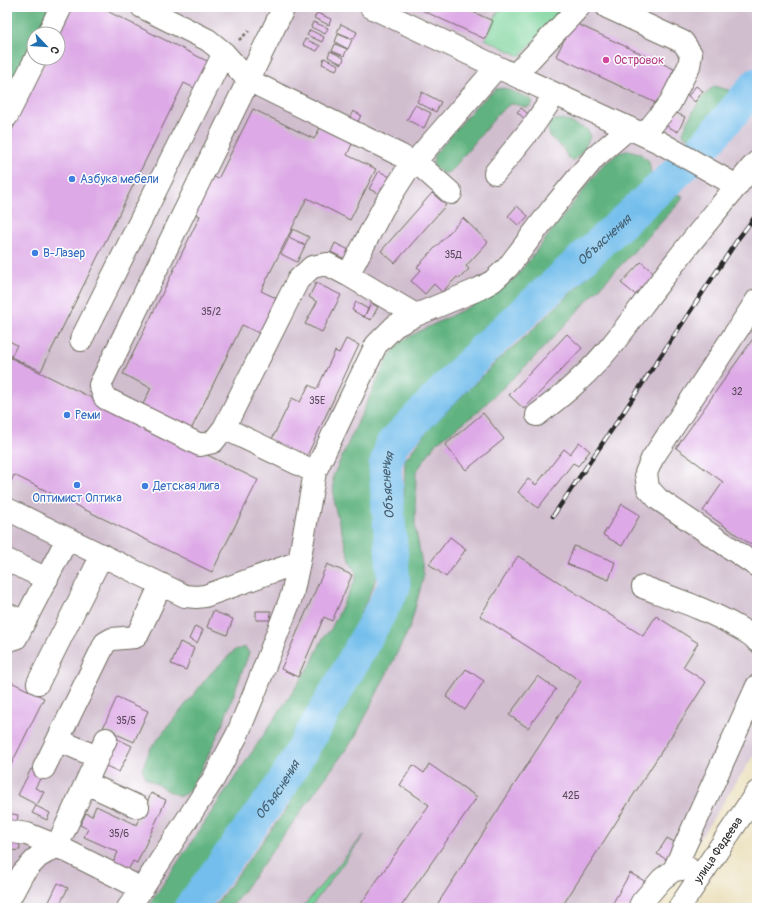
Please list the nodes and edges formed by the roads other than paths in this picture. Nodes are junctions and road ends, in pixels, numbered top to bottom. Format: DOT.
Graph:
graph roads {
  1 [pos="61,7"];
  2 [pos="142,7"];
  3 [pos="284,7"];
  4 [pos="371,7"];
  5 [pos="579,7"];
  6 [pos="608,7"];
  7 [pos="52,26"];
  8 [pos="224,53"];
  9 [pos="32,66"];
  10 [pos="506,71"];
  11 [pos="248,80"];
  12 [pos="556,94"];
  13 [pos="7,116"];
  14 [pos="644,135"];
  15 [pos="757,162"];
  16 [pos="412,163"];
  17 [pos="495,173"];
  18 [pos="737,186"];
  19 [pos="452,193"];
  20 [pos="348,275"];
  21 [pos="757,300"];
  22 [pos="416,315"];
  23 [pos="81,340"];
  24 [pos="537,415"];
  25 [pos="224,428"];
  26 [pos="315,472"];
  27 [pos="7,509"];
  28 [pos="67,538"];
  29 [pos="102,555"];
  30 [pos="7,560"];
  31 [pos="299,562"];
  32 [pos="757,566"];
  33 [pos="47,579"];
  34 [pos="162,584"];
  35 [pos="642,587"];
  36 [pos="15,618"];
  37 [pos="7,639"];
  38 [pos="757,641"];
  39 [pos="38,682"];
  40 [pos="757,686"];
  41 [pos="58,740"];
  42 [pos="44,768"];
  43 [pos="86,783"];
  44 [pos="757,792"];
  45 [pos="138,807"];
  46 [pos="7,830"];
  47 [pos="57,846"];
  48 [pos="674,870"];
  49 [pos="703,872"];
  50 [pos="142,889"];
  51 [pos="7,903"];
  52 [pos="640,906"];
  53 [pos="128,908"];
  54 [pos="679,908"];
  1 -- 7 [label="main road"];
  2 -- 8 [label="main road"];
  3 -- 11 [label="main road"];
  4 -- 10 [label="main road"];
  5 -- 10 [label="main road"];
  6 -- 14 [label="main road"];
  8 -- 11 [label="main road"];
  8 -- 23 [label="main road"];
  9 -- 13 [label="main road"];
  10 -- 12 [label="main road"];
  10 -- 16 [label="main road"];
  11 -- 16 [label="main road"];
  11 -- 25 [label="main road"];
  12 -- 14 [label="main road"];
  12 -- 17 [label="main road"];
  14 -- 18 [label="main road"];
  14 -- 22 [label="main road"];
  15 -- 18 [label="main road"];
  16 -- 19 [label="main road"];
  16 -- 20 [label="main road"];
  18 -- 24 [label="main road"];
  20 -- 22 [label="main road"];
  20 -- 25 [label="main road"];
  21 -- 32 [label="main road"];
  22 -- 26 [label="main road"];
  25 -- 26 [label="main road"];
  26 -- 31 [label="main road"];
  27 -- 28 [label="main road"];
  28 -- 29 [label="main road"];
  28 -- 33 [label="main road"];
  29 -- 34 [label="main road"];
  29 -- 39 [label="main road"];
  30 -- 33 [label="main road"];
  31 -- 34 [label="main road"];
  31 -- 50 [label="main road"];
  33 -- 36 [label="main road"];
  34 -- 41 [label="main road"];
  35 -- 38 [label="main road"];
  36 -- 37 [label="main road"];
  40 -- 48 [label="main road"];
  41 -- 42 [label="main road"];
  41 -- 43 [label="main road"];
  43 -- 45 [label="main road"];
  43 -- 47 [label="main road"];
  44 -- 49 [label="main road, улица Фадеева"];
  46 -- 47 [label="main road"];
  47 -- 50 [label="main road"];
  47 -- 51 [label="main road"];
  48 -- 49 [label="main road"];
  48 -- 52 [label="main road"];
  49 -- 54 [label="main road, улица Фадеева"];
  50 -- 53 [label="main road"];
}
